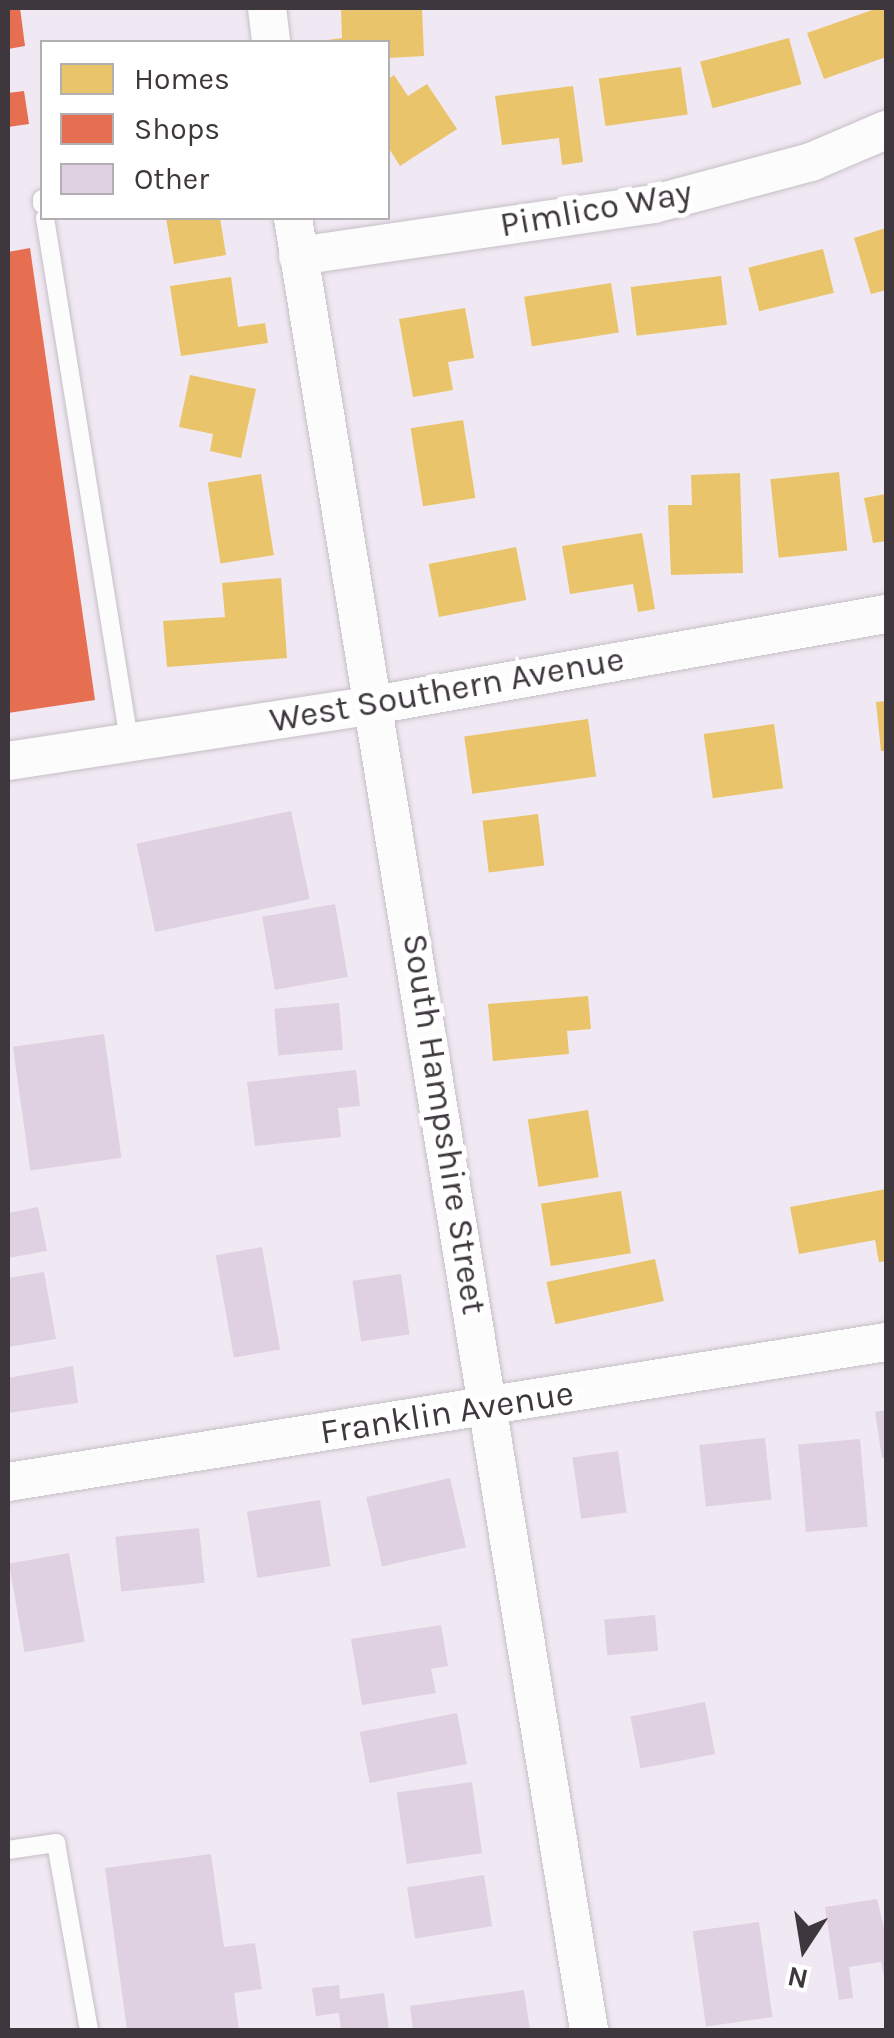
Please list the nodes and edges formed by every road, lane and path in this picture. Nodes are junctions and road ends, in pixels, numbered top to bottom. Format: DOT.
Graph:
graph roads {
  1 [pos="267,8"];
  2 [pos="271,40"];
  3 [pos="886,130"];
  4 [pos="45,220"];
  5 [pos="293,220"];
  6 [pos="298,256"];
  7 [pos="886,614"];
  8 [pos="374,705"];
  9 [pos="129,740"];
  10 [pos="8,761"];
  11 [pos="886,1342"];
  12 [pos="490,1406"];
  13 [pos="8,1482"];
  14 [pos="8,1850"];
  15 [pos="90,2030"];
  16 [pos="589,2030"];
  1 -- 2 [label="street"];
  3 -- 6 [label="street, Pimlico Way"];
  4 -- 9 [label="lane"];
  5 -- 6 [label="street, South Hampshire Street"];
  6 -- 8 [label="street, South Hampshire Street"];
  7 -- 8 [label="street, West Southern Avenue"];
  8 -- 9 [label="street, West Southern Avenue"];
  8 -- 12 [label="street, South Hampshire Street"];
  9 -- 10 [label="street, West Southern Avenue"];
  11 -- 12 [label="street, Franklin Avenue"];
  12 -- 13 [label="street, Franklin Avenue"];
  12 -- 16 [label="street, South Hampshire Street"];
  14 -- 15 [label="lane"];
}
